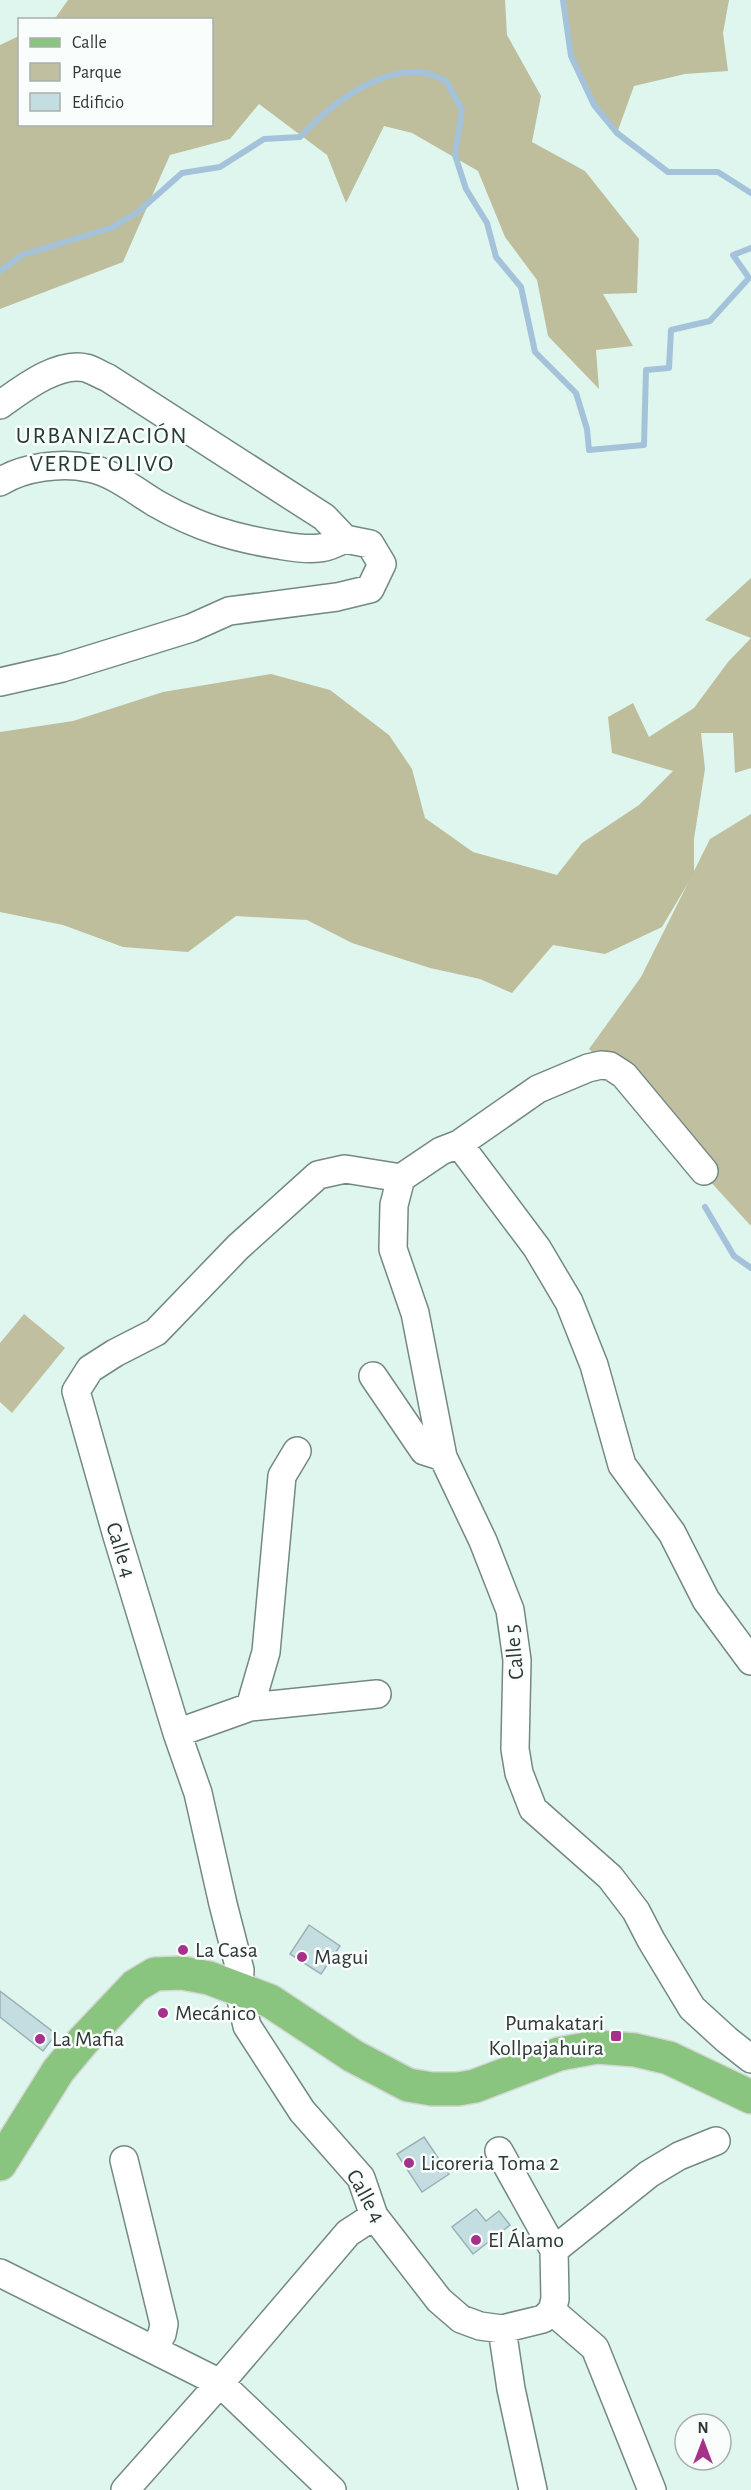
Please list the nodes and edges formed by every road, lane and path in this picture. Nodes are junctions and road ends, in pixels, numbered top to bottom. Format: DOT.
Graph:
graph roads {
  1 [pos="0,405"];
  2 [pos="0,482"];
  3 [pos="345,539"];
  4 [pos="0,682"];
  5 [pos="459,1144"];
  6 [pos="704,1171"];
  7 [pos="401,1178"];
  8 [pos="373,1376"];
  9 [pos="297,1451"];
  10 [pos="443,1457"];
  11 [pos="751,1661"];
  12 [pos="377,1694"];
  13 [pos="250,1707"];
  14 [pos="177,1733"];
  15 [pos="239,1990"];
  16 [pos="751,2059"];
  17 [pos="751,2097"];
  18 [pos="716,2142"];
  19 [pos="499,2151"];
  20 [pos="124,2160"];
  21 [pos="0,2164"];
  22 [pos="374,2216"];
  23 [pos="554,2250"];
  24 [pos="0,2274"];
  25 [pos="552,2311"];
  26 [pos="502,2329"];
  27 [pos="154,2349"];
  28 [pos="220,2382"];
  29 [pos="124,2490"];
  30 [pos="332,2490"];
  31 [pos="533,2490"];
  32 [pos="652,2490"];
  1 -- 3 [label="street"];
  2 -- 3 [label="street"];
  3 -- 4 [label="street"];
  5 -- 6 [label="street"];
  5 -- 7 [label="street"];
  5 -- 11 [label="street"];
  7 -- 10 [label="street, Calle 5"];
  7 -- 14 [label="street, Calle 4"];
  8 -- 10 [label="street"];
  9 -- 13 [label="street"];
  10 -- 16 [label="street, Calle 5"];
  12 -- 13 [label="street"];
  13 -- 14 [label="street"];
  14 -- 15 [label="street, Calle 4"];
  15 -- 17 [label="main road"];
  15 -- 21 [label="main road"];
  15 -- 22 [label="street, Calle 4"];
  18 -- 23 [label="street"];
  19 -- 23 [label="street"];
  20 -- 27 [label="street"];
  22 -- 26 [label="street, Calle 4"];
  22 -- 28 [label="street"];
  23 -- 25 [label="street"];
  24 -- 27 [label="street"];
  25 -- 26 [label="street, Calle 4"];
  25 -- 32 [label="street"];
  26 -- 31 [label="street"];
  27 -- 28 [label="street"];
  28 -- 29 [label="street"];
  28 -- 30 [label="street"];
}
